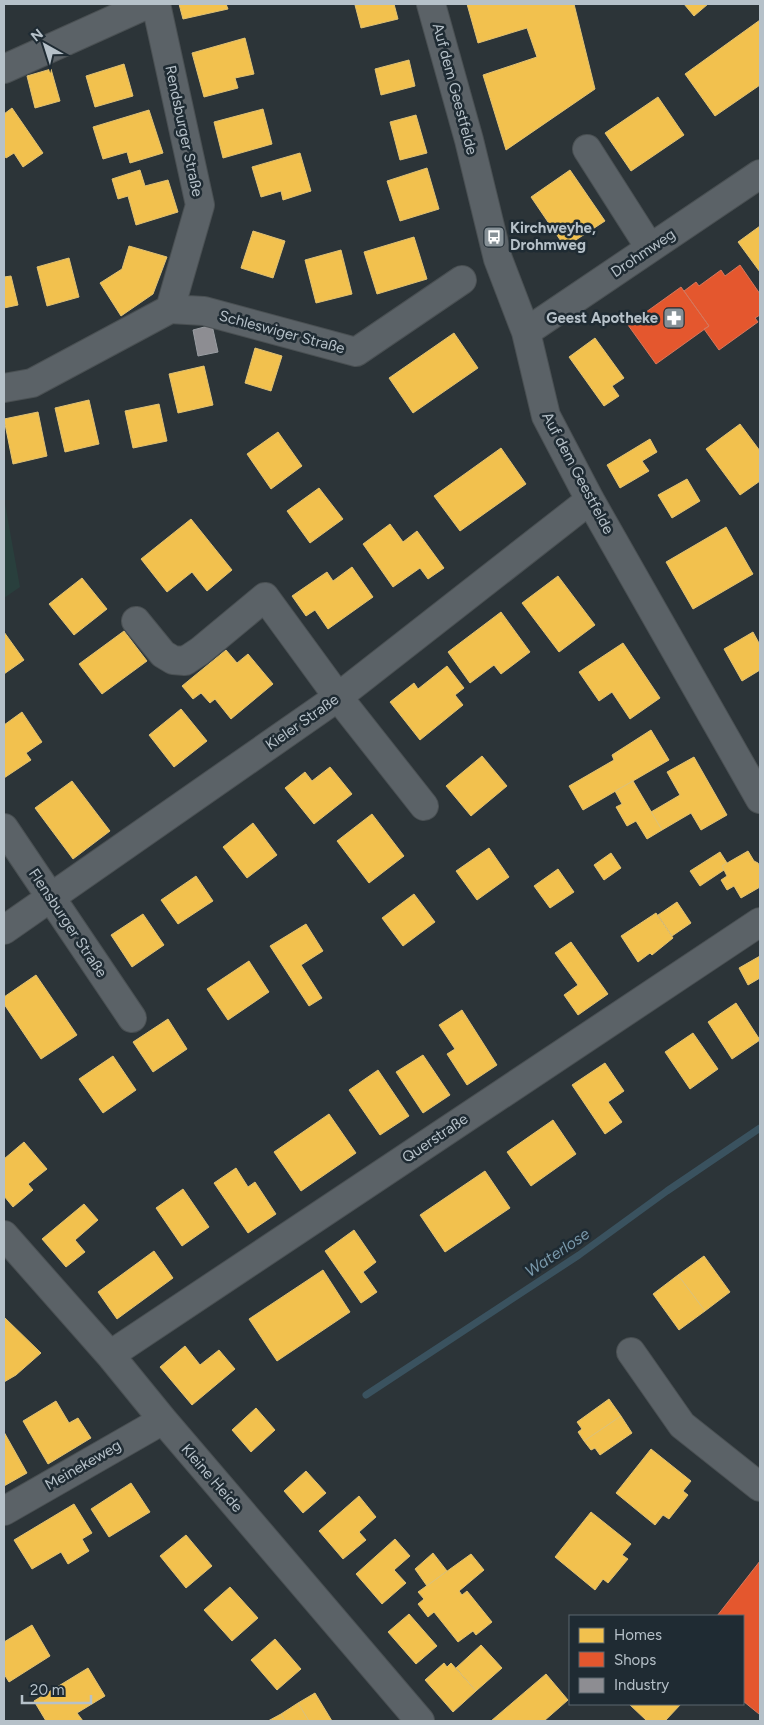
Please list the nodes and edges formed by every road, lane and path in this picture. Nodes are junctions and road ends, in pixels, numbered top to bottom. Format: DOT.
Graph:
graph roads {
  1 [pos="148,4"];
  2 [pos="156,4"];
  3 [pos="431,4"];
  4 [pos="4,69"];
  5 [pos="587,149"];
  6 [pos="760,174"];
  7 [pos="650,248"];
  8 [pos="462,280"];
  9 [pos="170,309"];
  10 [pos="526,332"];
  11 [pos="4,388"];
  12 [pos="590,500"];
  13 [pos="136,622"];
  14 [pos="338,697"];
  15 [pos="760,799"];
  16 [pos="424,806"];
  17 [pos="4,828"];
  18 [pos="51,897"];
  19 [pos="760,922"];
  20 [pos="4,930"];
  21 [pos="132,1018"];
  22 [pos="4,1235"];
  23 [pos="631,1352"];
  24 [pos="110,1355"];
  25 [pos="163,1420"];
  26 [pos="760,1487"];
  27 [pos="4,1511"];
  28 [pos="409,1718"];
  1 -- 4 [label="street"];
  2 -- 9 [label="street, Rendsburger Straße"];
  3 -- 10 [label="street, Auf dem Geestfelde"];
  5 -- 7 [label="street"];
  6 -- 7 [label="street, Drohmweg"];
  7 -- 10 [label="street, Drohmweg"];
  8 -- 9 [label="street, Schleswiger Straße"];
  9 -- 11 [label="street"];
  10 -- 12 [label="street, Auf dem Geestfelde"];
  12 -- 14 [label="street, Kieler Straße"];
  12 -- 15 [label="street, Auf dem Geestfelde"];
  13 -- 14 [label="street"];
  14 -- 16 [label="street"];
  14 -- 18 [label="street, Kieler Straße"];
  17 -- 18 [label="street, Flensburger Straße"];
  18 -- 20 [label="street, Kieler Straße"];
  18 -- 21 [label="street, Flensburger Straße"];
  19 -- 24 [label="street, Querstraße"];
  22 -- 24 [label="street, Kleine Heide"];
  23 -- 26 [label="street"];
  24 -- 25 [label="street, Kleine Heide"];
  25 -- 27 [label="street, Meinekeweg"];
  25 -- 28 [label="street, Kleine Heide"];
}
